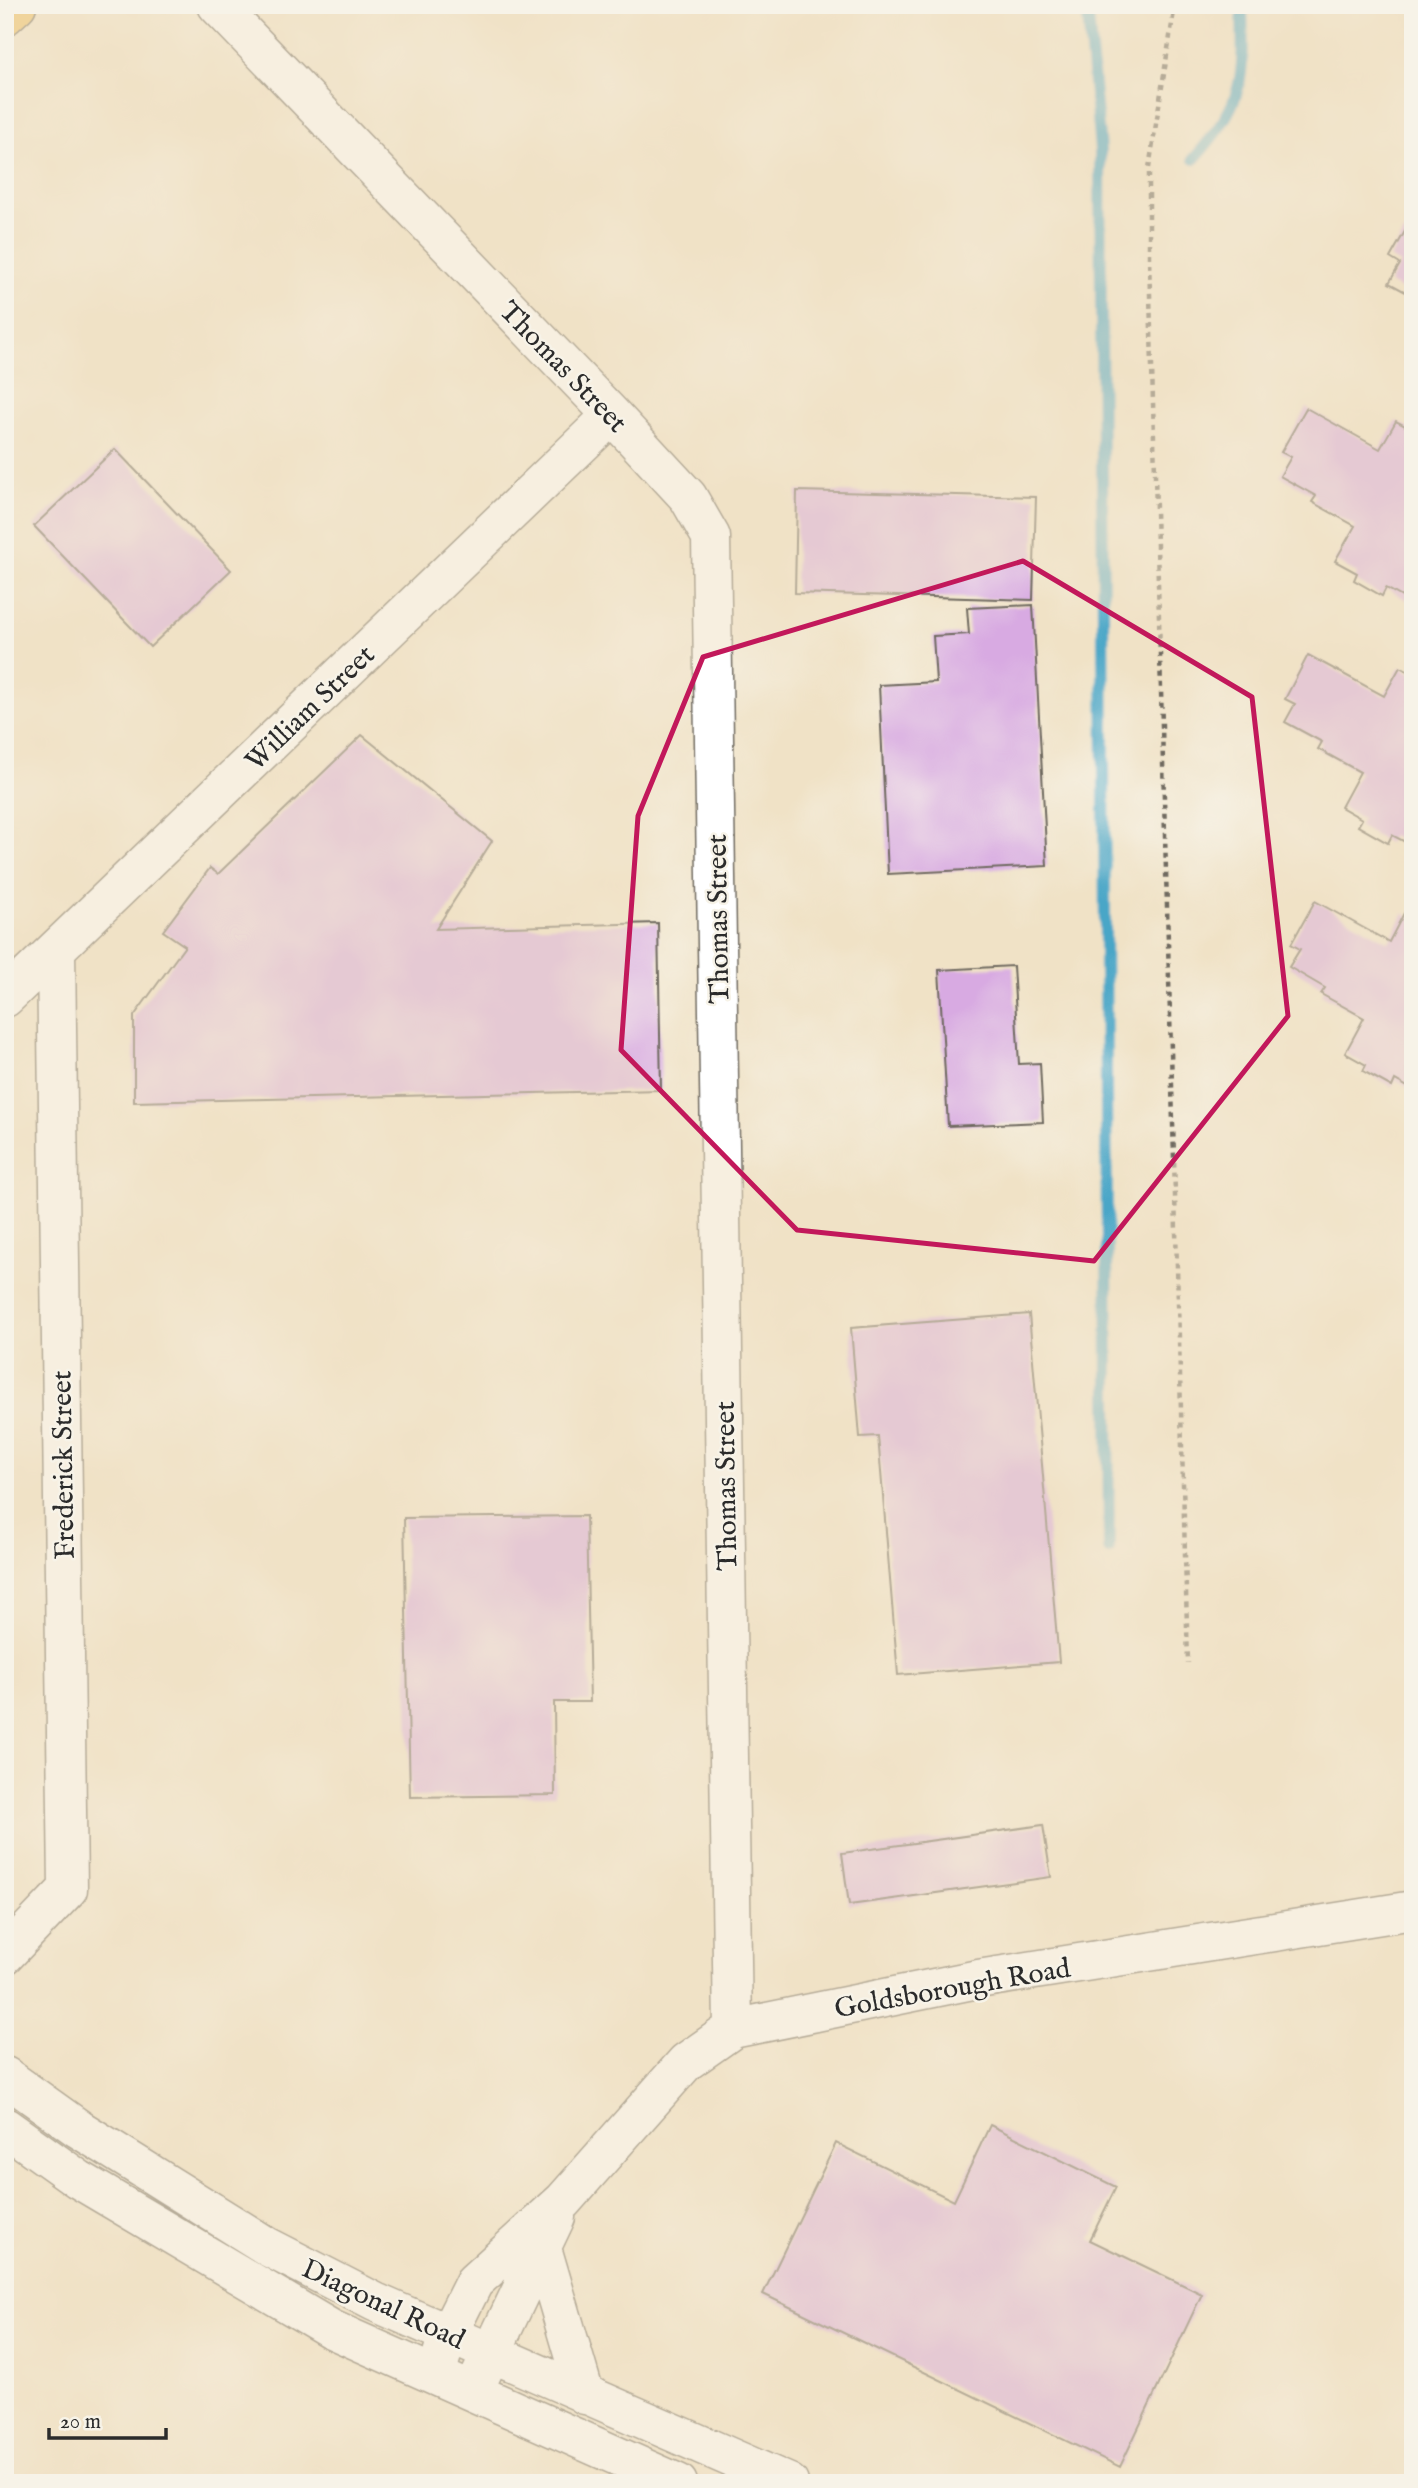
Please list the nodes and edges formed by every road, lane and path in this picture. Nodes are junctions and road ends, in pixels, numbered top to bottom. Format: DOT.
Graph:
graph roads {
  1 [pos="17,5"];
  2 [pos="217,5"];
  3 [pos="1175,5"];
  4 [pos="5,16"];
  5 [pos="612,415"];
  6 [pos="56,950"];
  7 [pos="5,998"];
  8 [pos="1188,1663"];
  9 [pos="1413,1910"];
  10 [pos="5,1955"];
  11 [pos="733,2029"];
  12 [pos="5,2076"];
  13 [pos="5,2127"];
  14 [pos="563,2201"];
  15 [pos="542,2248"];
  16 [pos="448,2334"];
  17 [pos="491,2353"];
  18 [pos="436,2375"];
  19 [pos="474,2392"];
  20 [pos="585,2395"];
  21 [pos="678,2483"];
  22 [pos="789,2483"];
  1 -- 4 [label="highway"];
  2 -- 5 [label="street, Thomas Street"];
  3 -- 8 [label="path"];
  5 -- 6 [label="street, William Street"];
  5 -- 11 [label="street, Thomas Street"];
  6 -- 7 [label="street, William Street"];
  6 -- 10 [label="street, Frederick Street"];
  9 -- 11 [label="street, Goldsborough Road"];
  11 -- 14 [label="street, Goldsborough Road"];
  12 -- 16 [label="street, Diagonal Road"];
  13 -- 18 [label="street, Diagonal Road"];
  14 -- 15 [label="street, Goldsborough Road"];
  14 -- 16 [label="street, Goldsborough Road"];
  15 -- 17 [label="street, Goldsborough Road"];
  15 -- 20 [label="street"];
  16 -- 17 [label="street, Diagonal Road"];
  16 -- 18 [label="street, Goldsborough Road"];
  17 -- 19 [label="street, Goldsborough Road"];
  17 -- 20 [label="street, Diagonal Road"];
  18 -- 19 [label="street, Diagonal Road"];
  19 -- 21 [label="street, Diagonal Road"];
  20 -- 22 [label="street, Diagonal Road"];
}
